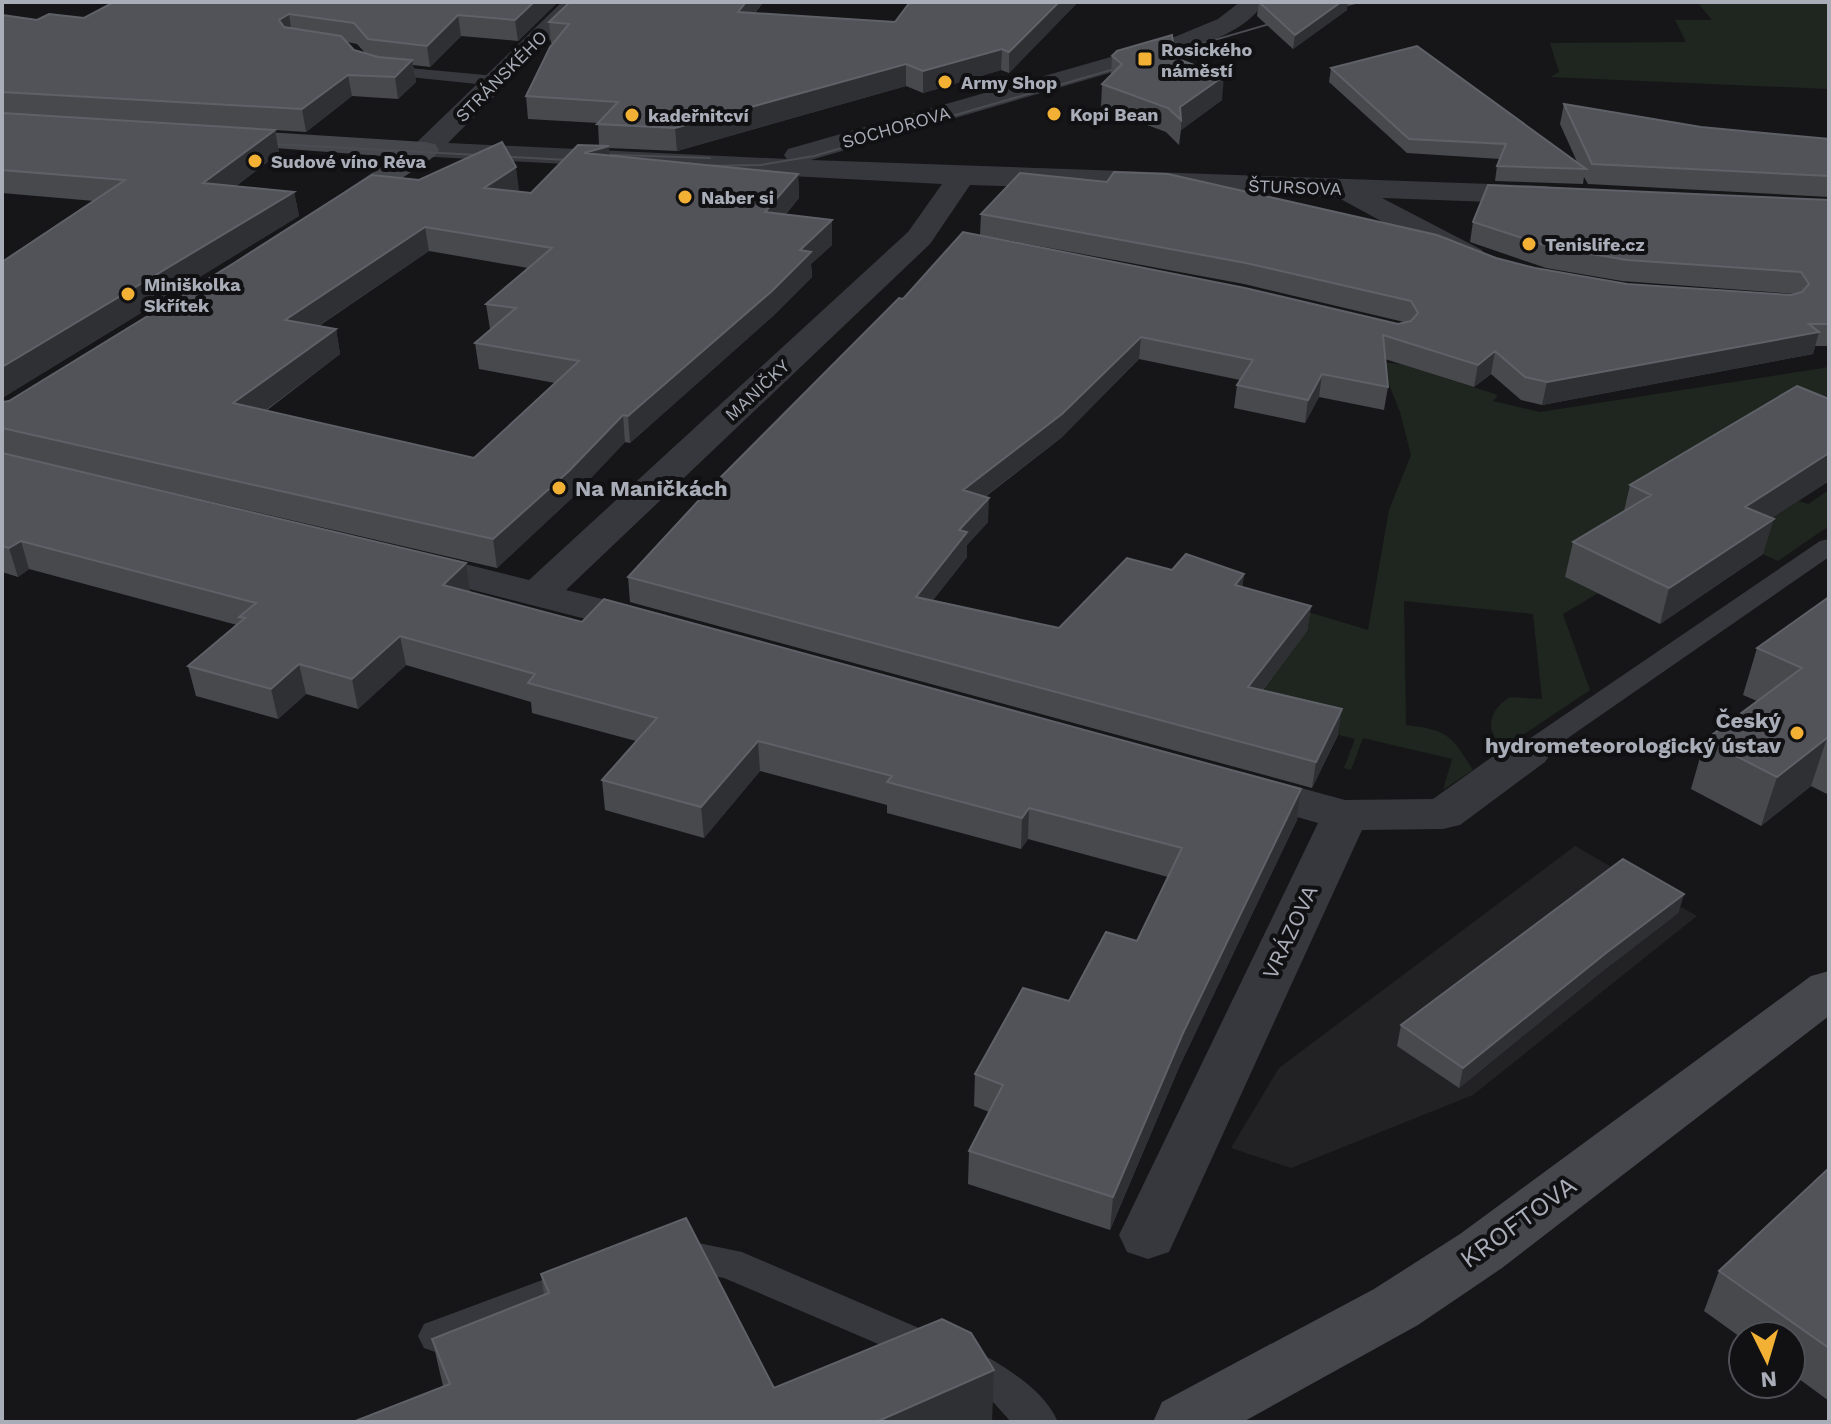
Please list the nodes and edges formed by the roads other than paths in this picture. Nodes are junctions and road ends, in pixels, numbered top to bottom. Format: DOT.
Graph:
graph roads {
  1 [pos="576,2"];
  2 [pos="1253,2"];
  3 [pos="364,66"];
  4 [pos="496,81"];
  5 [pos="193,136"];
  6 [pos="425,150"];
  7 [pos="761,165"];
  8 [pos="962,176"];
  9 [pos="1341,188"];
  10 [pos="1570,196"];
  11 [pos="318,221"];
  12 [pos="1496,266"];
  13 [pos="1829,546"];
  14 [pos="370,553"];
  15 [pos="539,593"];
  16 [pos="691,635"];
  17 [pos="1529,752"];
  18 [pos="1208,777"];
  19 [pos="1345,815"];
  20 [pos="1829,989"];
  21 [pos="1148,1235"];
  22 [pos="438,1336"];
  23 [pos="1038,1422"];
  24 [pos="1185,1422"];
  1 -- 4 [label="street, STRÁNSKÉHO"];
  2 -- 7 [label="street, SOCHOROVA"];
  3 -- 4 [label="lane"];
  4 -- 6 [label="street, STRÁNSKÉHO"];
  5 -- 6 [label="street"];
  6 -- 7 [label="street"];
  6 -- 11 [label="street"];
  7 -- 8 [label="street, ŠTURSOVA"];
  8 -- 9 [label="street, ŠTURSOVA"];
  8 -- 15 [label="street, MANIČKY"];
  9 -- 10 [label="street, ŠTURSOVA"];
  9 -- 12 [label="street"];
  13 -- 17 [label="lane"];
  14 -- 15 [label="street"];
  15 -- 16 [label="street"];
  17 -- 19 [label="street"];
  18 -- 19 [label="street"];
  19 -- 21 [label="street, VRÁZOVA"];
  20 -- 24 [label="street, KROFTOVA"];
  22 -- 23 [label="lane"];
}
